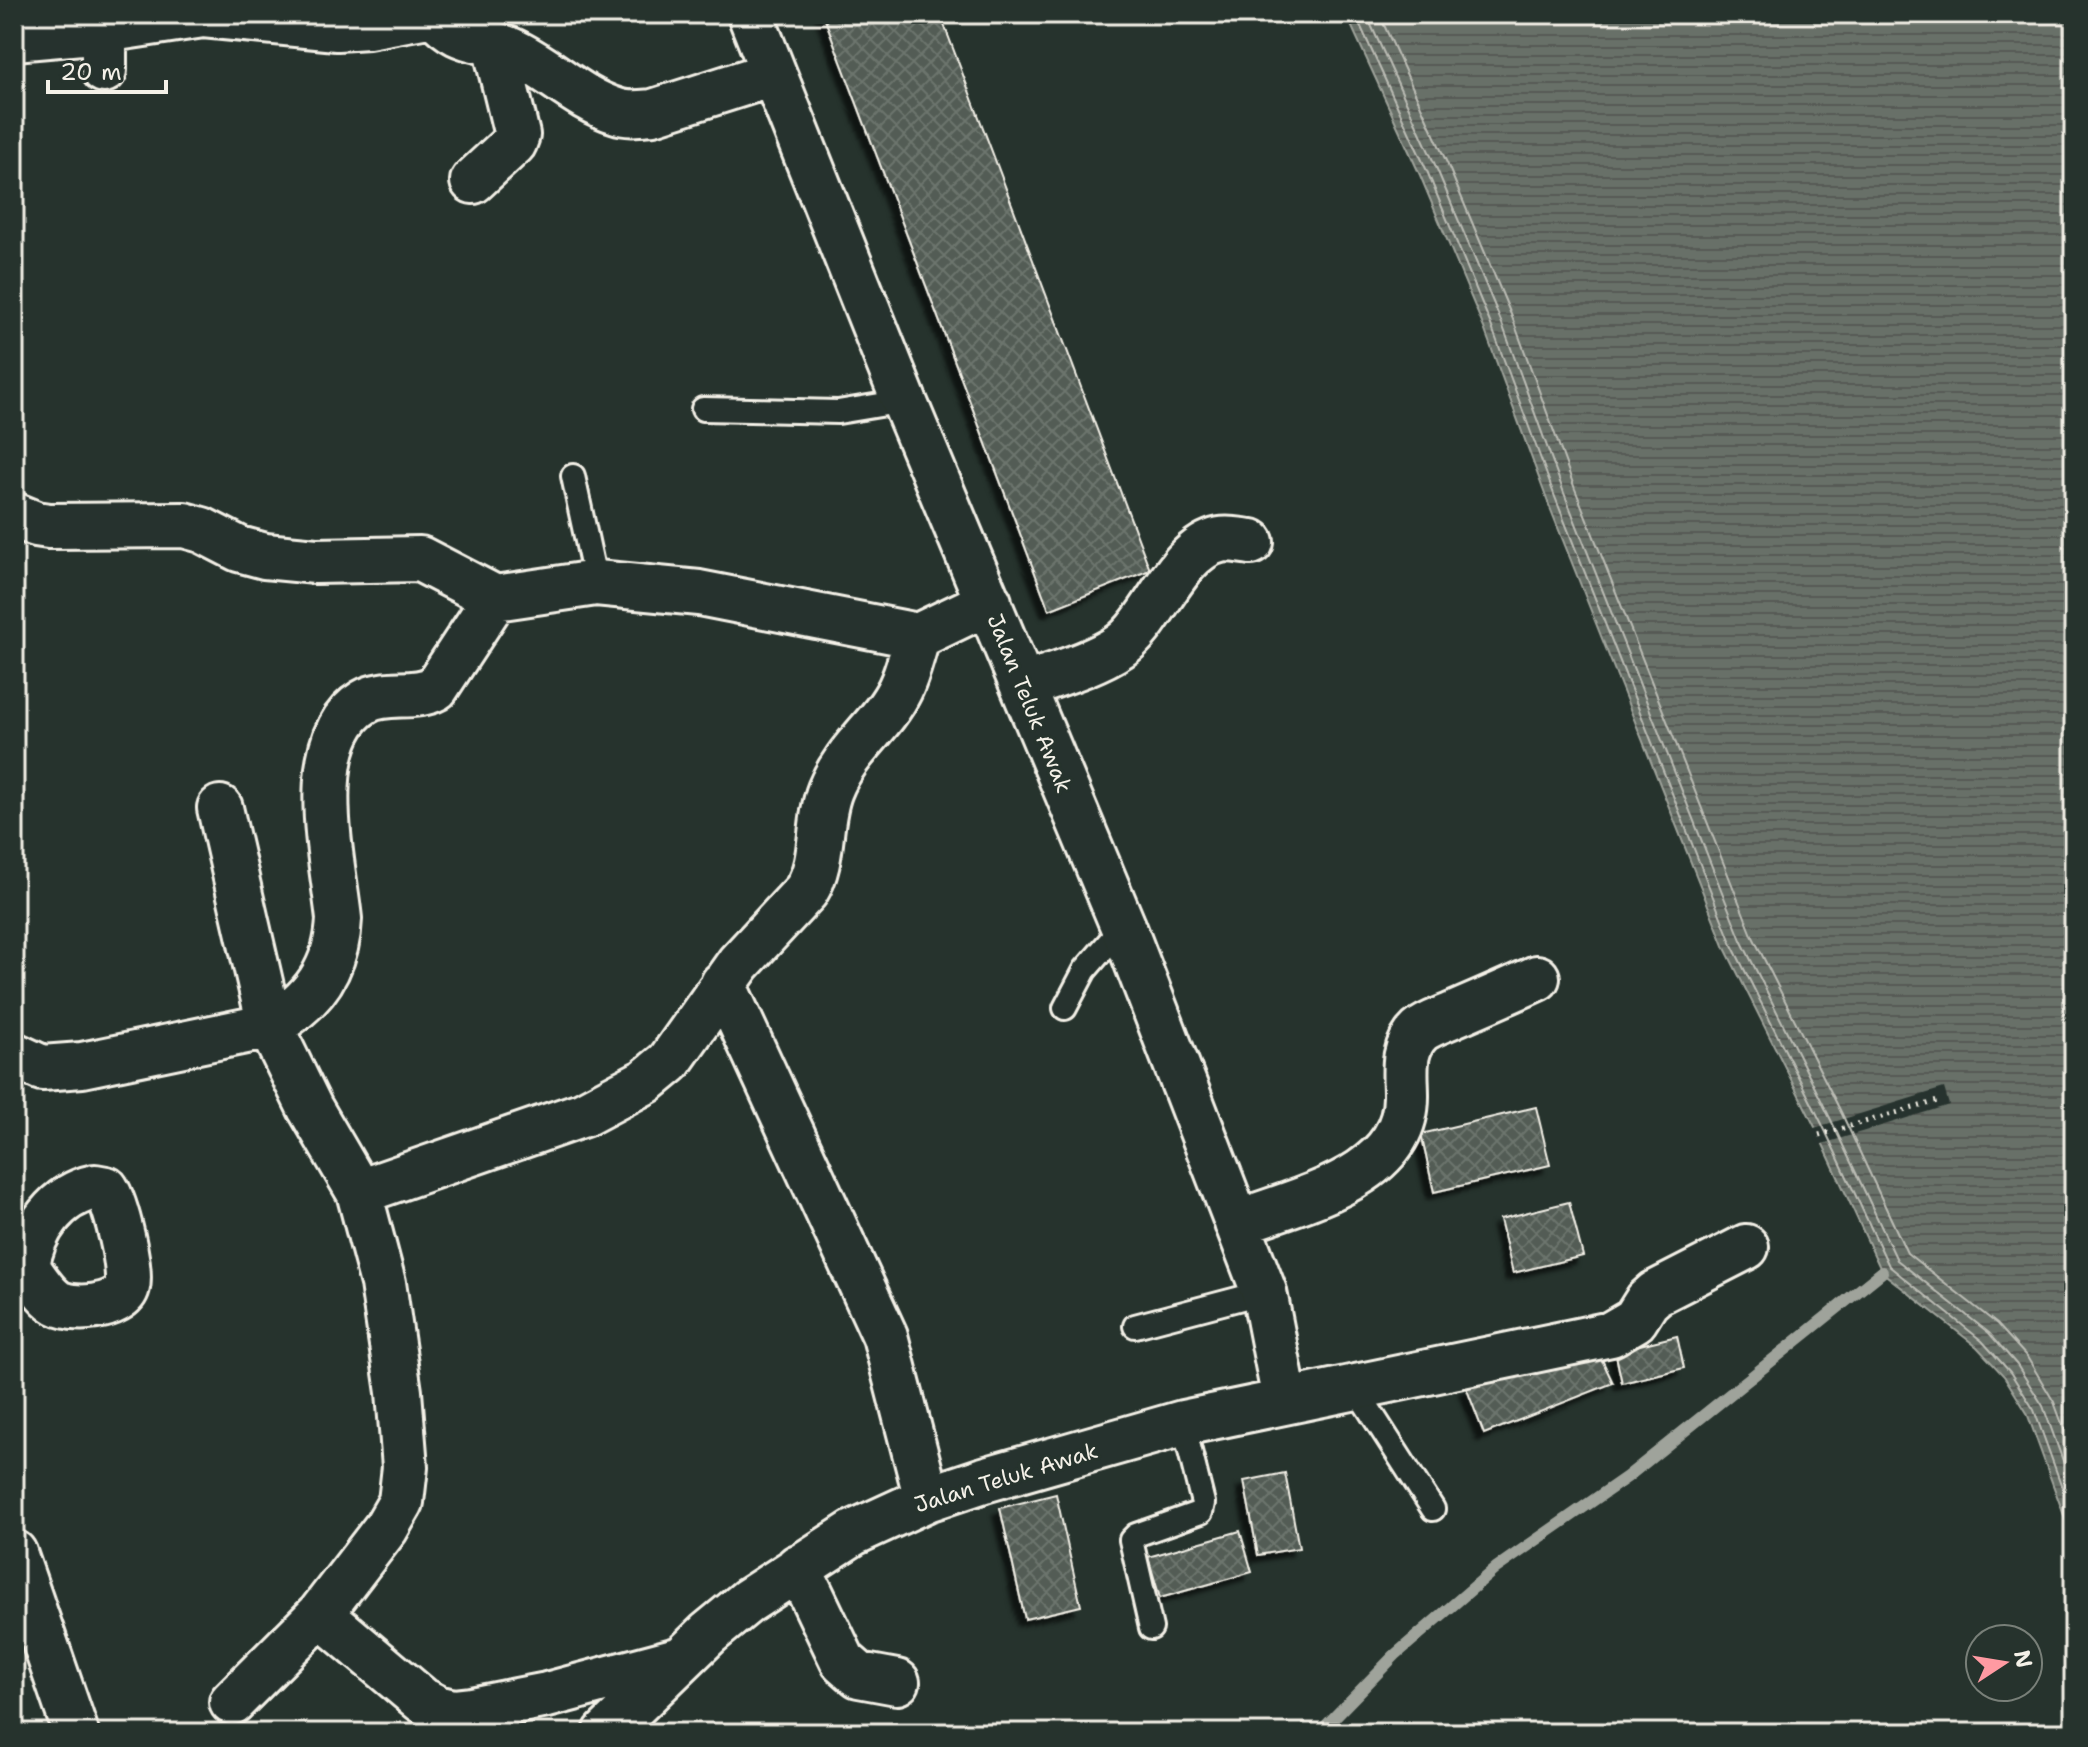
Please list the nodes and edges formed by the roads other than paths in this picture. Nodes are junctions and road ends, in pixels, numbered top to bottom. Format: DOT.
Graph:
graph roads {
  1 [pos="433,14"];
  2 [pos="750,14"];
  3 [pos="122,34"];
  4 [pos="14,38"];
  5 [pos="495,45"];
  6 [pos="772,74"];
  7 [pos="473,181"];
  8 [pos="904,401"];
  9 [pos="703,409"];
  10 [pos="573,476"];
  11 [pos="14,515"];
  12 [pos="1251,542"];
  13 [pos="596,583"];
  14 [pos="495,598"];
  15 [pos="989,602"];
  16 [pos="918,636"];
  17 [pos="1023,686"];
  18 [pos="220,808"];
  19 [pos="1123,926"];
  20 [pos="1537,978"];
  21 [pos="723,984"];
  22 [pos="1065,1008"];
  23 [pos="270,1026"];
  24 [pos="14,1055"];
  25 [pos="359,1192"];
  26 [pos="1237,1223"];
  27 [pos="1746,1247"];
  28 [pos="1264,1292"];
  29 [pos="1135,1326"];
  30 [pos="1354,1386"];
  31 [pos="1285,1400"];
  32 [pos="1183,1423"];
  33 [pos="927,1499"];
  34 [pos="1433,1509"];
  35 [pos="14,1553"];
  36 [pos="798,1567"];
  37 [pos="320,1614"];
  38 [pos="1151,1628"];
  39 [pos="681,1659"];
  40 [pos="897,1682"];
  41 [pos="232,1702"];
  42 [pos="76,1733"];
  43 [pos="606,1733"];
  1 -- 3 [label="street"];
  1 -- 5 [label="street"];
  2 -- 6 [label="street, Jalan Teluk Awak"];
  3 -- 4 [label="street"];
  5 -- 6 [label="street"];
  5 -- 7 [label="street"];
  6 -- 8 [label="street, Jalan Teluk Awak"];
  8 -- 9 [label="lane"];
  8 -- 15 [label="street, Jalan Teluk Awak"];
  10 -- 13 [label="lane"];
  11 -- 14 [label="street"];
  12 -- 17 [label="street"];
  13 -- 14 [label="street"];
  13 -- 16 [label="street"];
  14 -- 23 [label="street"];
  15 -- 16 [label="street"];
  15 -- 17 [label="street, Jalan Teluk Awak"];
  16 -- 21 [label="street"];
  17 -- 19 [label="street, Jalan Teluk Awak"];
  18 -- 23 [label="street"];
  19 -- 22 [label="lane"];
  19 -- 26 [label="street, Jalan Teluk Awak"];
  20 -- 26 [label="street"];
  21 -- 25 [label="street"];
  21 -- 33 [label="street"];
  23 -- 24 [label="street"];
  23 -- 25 [label="street"];
  25 -- 37 [label="street"];
  26 -- 28 [label="street, Jalan Teluk Awak"];
  27 -- 30 [label="street, Jalan Teluk Awak"];
  28 -- 29 [label="lane"];
  28 -- 31 [label="street, Jalan Teluk Awak"];
  30 -- 31 [label="street, Jalan Teluk Awak"];
  30 -- 34 [label="lane"];
  31 -- 32 [label="street, Jalan Teluk Awak"];
  32 -- 33 [label="street, Jalan Teluk Awak"];
  32 -- 38 [label="lane"];
  33 -- 36 [label="street, Jalan Teluk Awak"];
  35 -- 42 [label="street"];
  36 -- 39 [label="street, Jalan Teluk Awak"];
  36 -- 40 [label="street"];
  37 -- 39 [label="street"];
  37 -- 41 [label="street"];
  39 -- 43 [label="street, Jalan Teluk Awak"];
}
